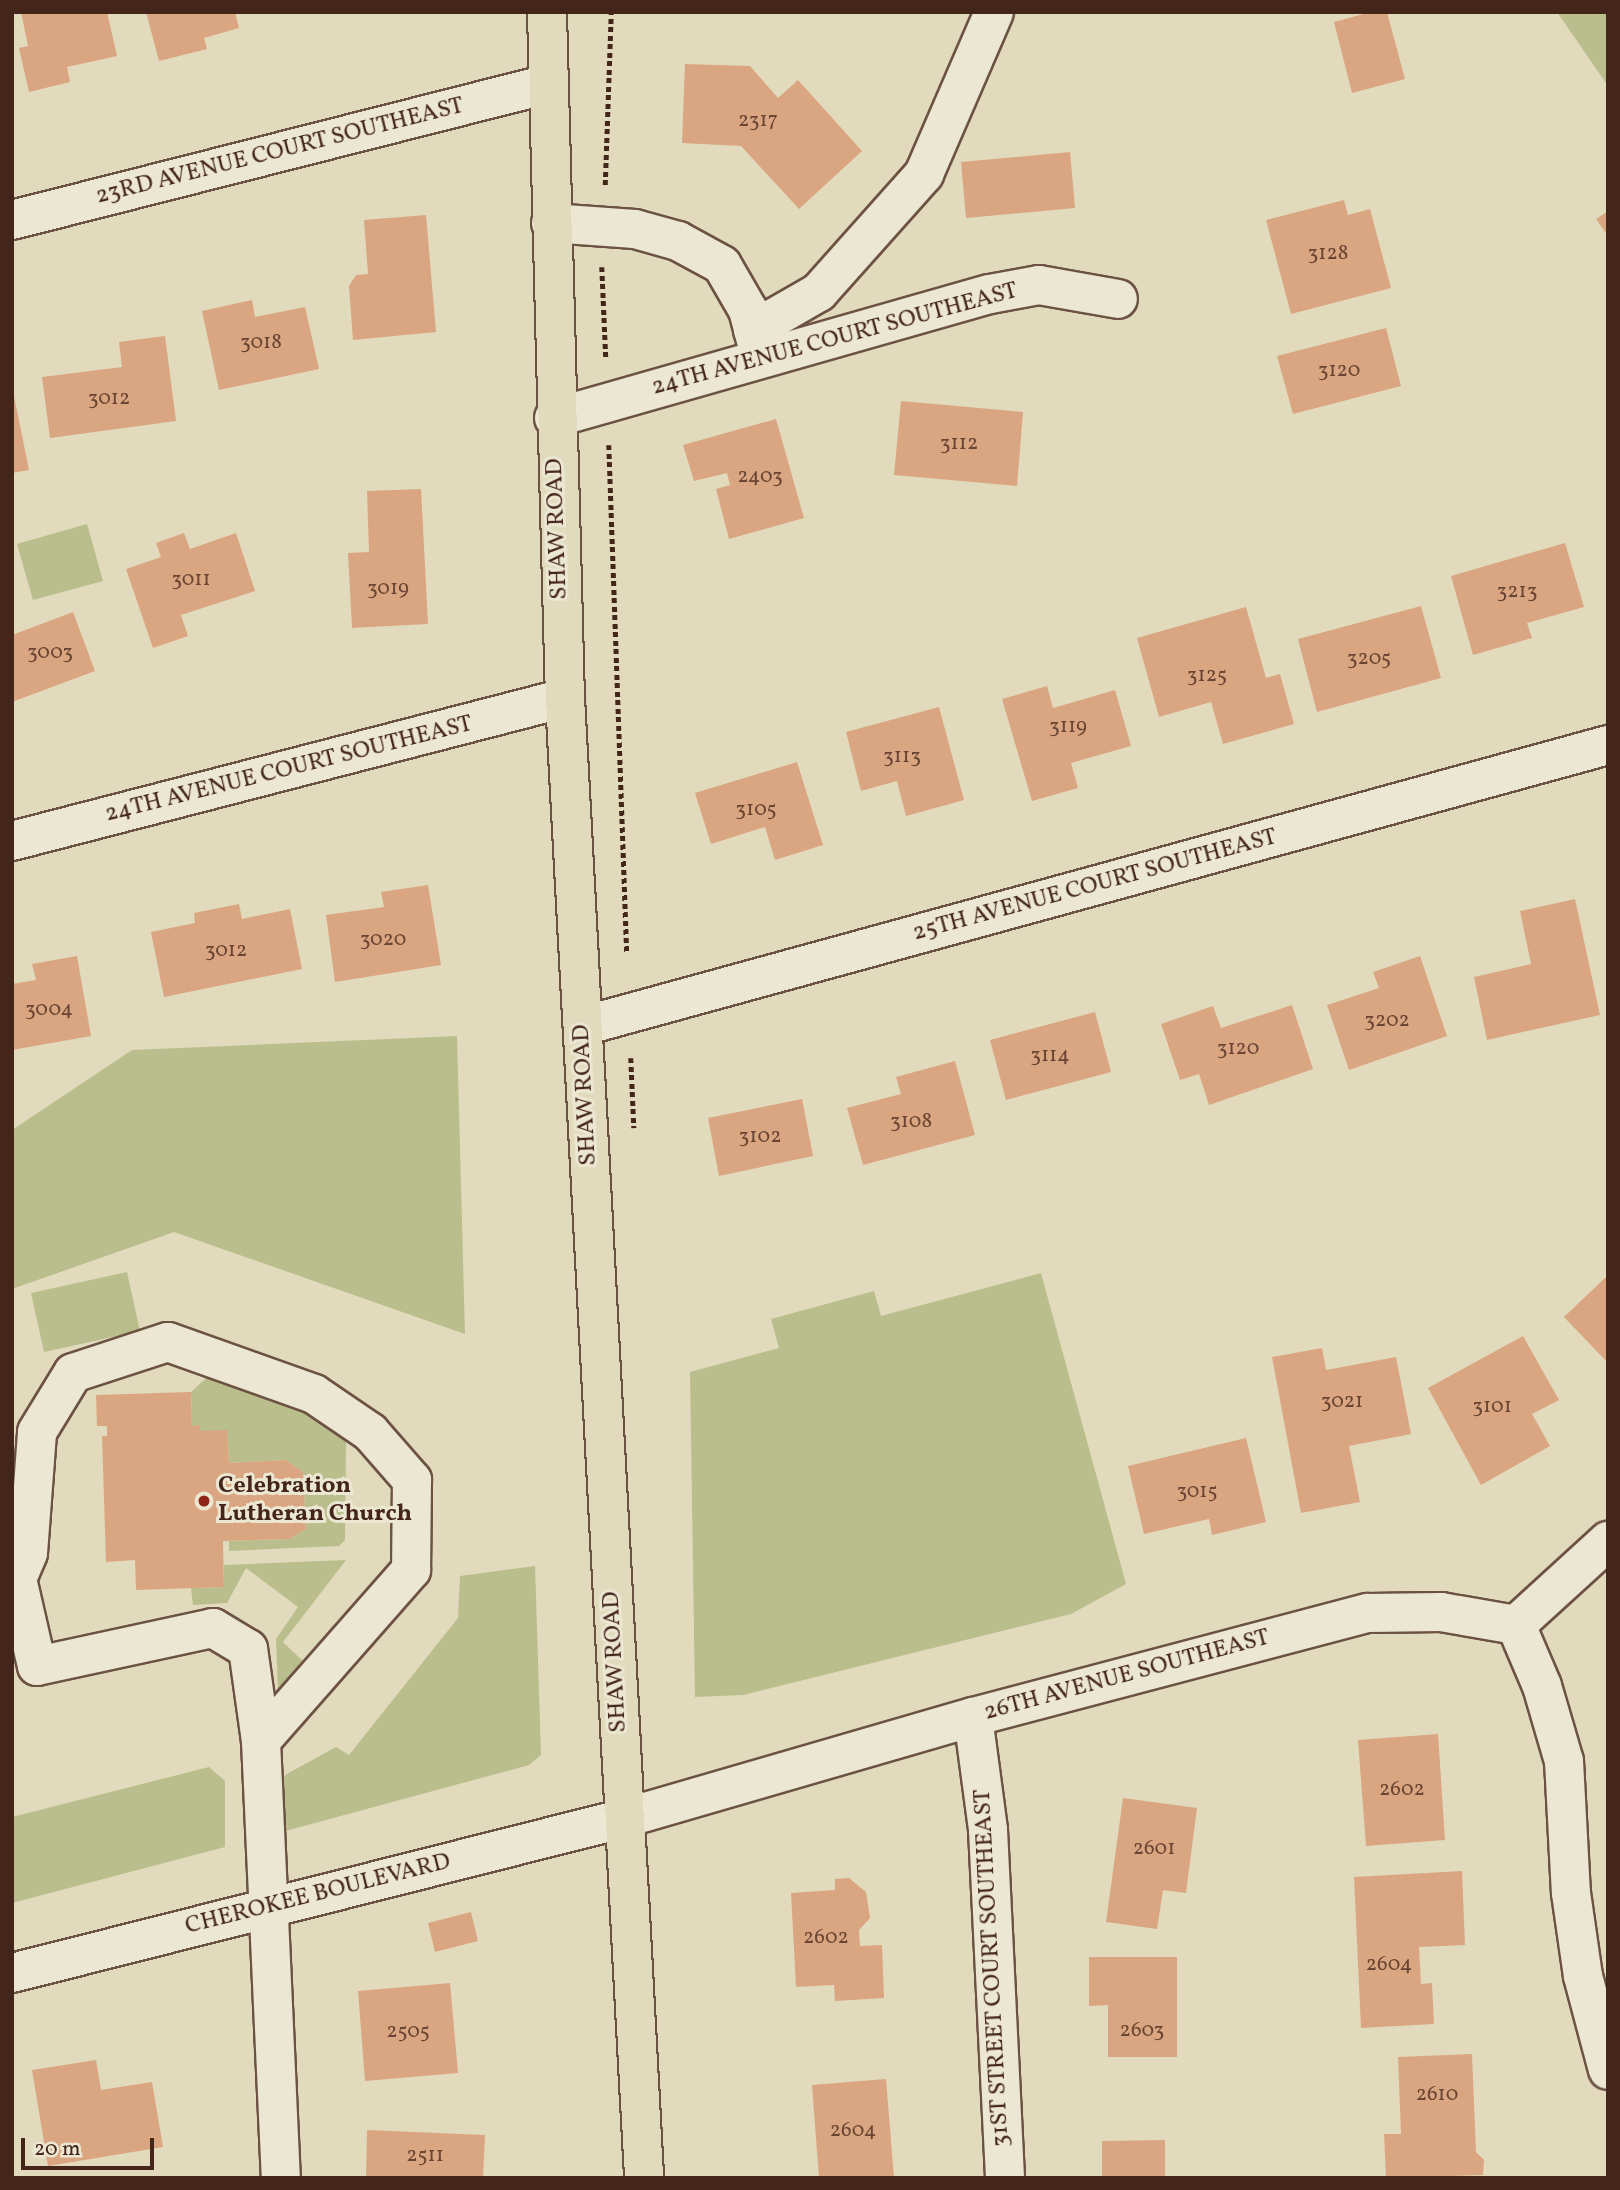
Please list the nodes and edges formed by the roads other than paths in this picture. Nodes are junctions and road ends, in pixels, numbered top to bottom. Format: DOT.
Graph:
graph roads {
  1 [pos="547,12"];
  2 [pos="994,12"];
  3 [pos="548,85"];
  4 [pos="12,220"];
  5 [pos="551,223"];
  6 [pos="1118,299"];
  7 [pos="757,344"];
  8 [pos="554,418"];
  9 [pos="565,698"];
  10 [pos="1608,745"];
  11 [pos="12,841"];
  12 [pos="583,1026"];
  13 [pos="1608,1541"];
  14 [pos="1516,1625"];
  15 [pos="973,1717"];
  16 [pos="261,1741"];
  17 [pos="625,1818"];
  18 [pos="269,1907"];
  19 [pos="12,1973"];
  20 [pos="1608,2070"];
  21 [pos="281,2178"];
  22 [pos="644,2178"];
  23 [pos="1005,2178"];
  1 -- 3 [label="main road, SHAW ROAD"];
  2 -- 7 [label="street"];
  3 -- 4 [label="street, 23RD AVENUE COURT SOUTHEAST"];
  3 -- 5 [label="main road, SHAW ROAD"];
  5 -- 7 [label="street"];
  5 -- 8 [label="main road, SHAW ROAD"];
  6 -- 7 [label="street, 24TH AVENUE COURT SOUTHEAST"];
  7 -- 8 [label="street, 24TH AVENUE COURT SOUTHEAST"];
  8 -- 9 [label="main road, SHAW ROAD"];
  9 -- 11 [label="street, 24TH AVENUE COURT SOUTHEAST"];
  9 -- 12 [label="main road, SHAW ROAD"];
  10 -- 12 [label="street, 25TH AVENUE COURT SOUTHEAST"];
  12 -- 17 [label="main road, SHAW ROAD"];
  13 -- 14 [label="street"];
  14 -- 15 [label="street, 26TH AVENUE SOUTHEAST"];
  14 -- 20 [label="street"];
  15 -- 17 [label="street, 26TH AVENUE SOUTHEAST"];
  15 -- 23 [label="street, 31ST STREET COURT SOUTHEAST"];
  16 -- 16 [label="street"];
  16 -- 18 [label="street"];
  17 -- 18 [label="street, CHEROKEE BOULEVARD"];
  17 -- 22 [label="main road, SHAW ROAD"];
  18 -- 19 [label="street, CHEROKEE BOULEVARD"];
  18 -- 21 [label="street"];
}
